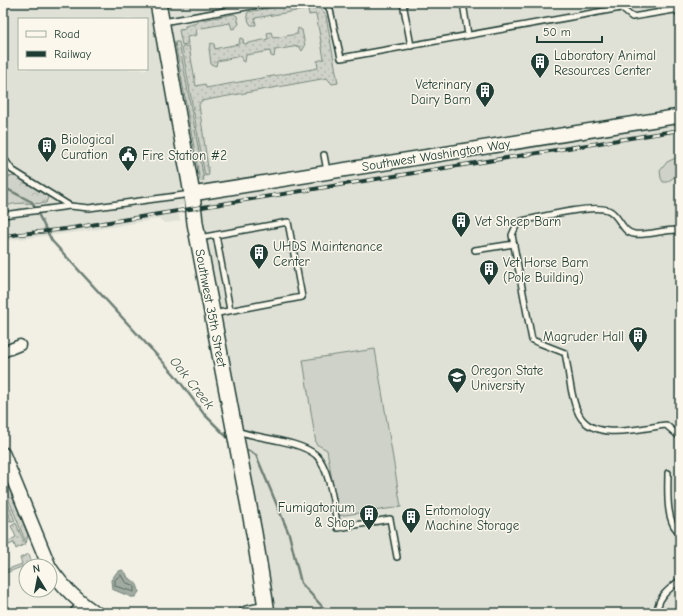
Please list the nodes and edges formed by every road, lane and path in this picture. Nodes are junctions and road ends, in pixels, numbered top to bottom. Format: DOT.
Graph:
graph roads {
  1 [pos="158,3"];
  2 [pos="270,3"];
  3 [pos="326,3"];
  4 [pos="403,3"];
  5 [pos="463,3"];
  6 [pos="679,3"];
  7 [pos="680,9"];
  8 [pos="162,22"];
  9 [pos="468,35"];
  10 [pos="411,46"];
  11 [pos="680,116"];
  12 [pos="324,155"];
  13 [pos="3,157"];
  14 [pos="327,172"];
  15 [pos="192,194"];
  16 [pos="70,206"];
  17 [pos="3,215"];
  18 [pos="680,230"];
  19 [pos="216,235"];
  20 [pos="198,239"];
  21 [pos="514,244"];
  22 [pos="475,250"];
  23 [pos="230,310"];
  24 [pos="212,314"];
  25 [pos="20,345"];
  26 [pos="3,352"];
  27 [pos="235,434"];
  28 [pos="680,437"];
  29 [pos="3,454"];
  30 [pos="668,473"];
  31 [pos="680,532"];
  32 [pos="397,557"];
  33 [pos="45,558"];
  34 [pos="58,580"];
  35 [pos="680,580"];
  36 [pos="658,606"];
  37 [pos="78,609"];
  38 [pos="267,611"];
  39 [pos="96,613"];
  40 [pos="246,613"];
  1 -- 8 [label="main road, Southwest 35th Street"];
  2 -- 8 [label="lane"];
  3 -- 10 [label="lane"];
  4 -- 10 [label="lane"];
  5 -- 9 [label="lane"];
  6 -- 7 [label="street"];
  7 -- 9 [label="lane"];
  8 -- 15 [label="main road, Southwest 35th Street"];
  9 -- 10 [label="lane"];
  11 -- 14 [label="street, Southwest Washington Way"];
  12 -- 14 [label="lane"];
  13 -- 16 [label="lane"];
  14 -- 15 [label="street, Southwest Washington Way"];
  15 -- 16 [label="lane"];
  15 -- 20 [label="main road, Southwest 35th Street"];
  16 -- 17 [label="lane"];
  18 -- 21 [label="lane"];
  19 -- 20 [label="lane"];
  19 -- 23 [label="lane"];
  19 -- 23 [label="lane"];
  20 -- 24 [label="main road, Southwest 35th Street"];
  21 -- 22 [label="lane"];
  21 -- 28 [label="lane"];
  23 -- 24 [label="lane"];
  24 -- 27 [label="main road, Southwest 35th Street"];
  25 -- 26 [label="street"];
  27 -- 32 [label="lane"];
  27 -- 38 [label="main road, Southwest 35th Street"];
  29 -- 33 [label="street"];
  30 -- 31 [label="lane"];
  34 -- 37 [label="street"];
  35 -- 36 [label="lane"];
  37 -- 39 [label="street"];
  38 -- 40 [label="street"];
}
